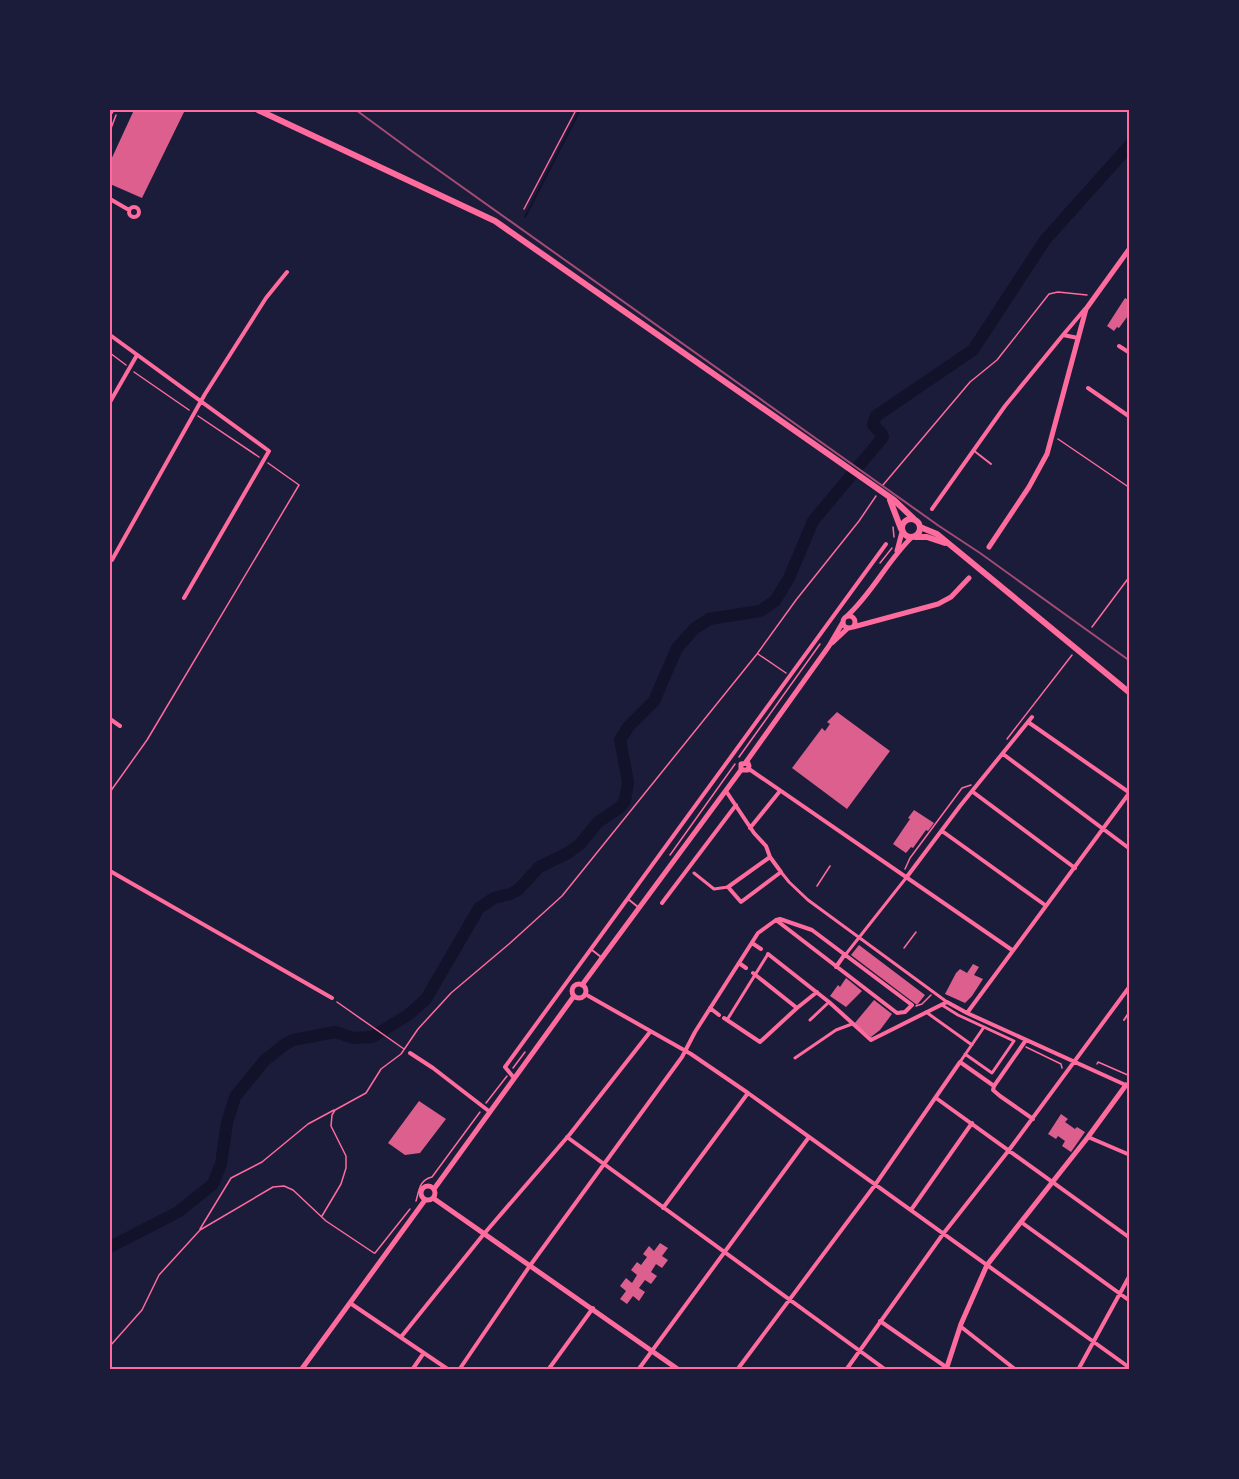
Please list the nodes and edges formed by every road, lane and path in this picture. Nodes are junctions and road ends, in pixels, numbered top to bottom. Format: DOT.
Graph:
graph roads {
  1 [pos="118,110"];
  2 [pos="258,110"];
  3 [pos="576,110"];
  4 [pos="110,131"];
  5 [pos="110,199"];
  6 [pos="524,209"];
  7 [pos="129,210"];
  8 [pos="1130,248"];
  9 [pos="287,272"];
  10 [pos="1090,295"];
  11 [pos="1086,309"];
  12 [pos="1063,334"];
  13 [pos="110,335"];
  14 [pos="1078,338"];
  15 [pos="1119,346"];
  16 [pos="110,353"];
  17 [pos="1130,353"];
  18 [pos="137,355"];
  19 [pos="130,368"];
  20 [pos="1088,388"];
  21 [pos="201,401"];
  22 [pos="110,402"];
  23 [pos="195,414"];
  24 [pos="1130,417"];
  25 [pos="925,437"];
  26 [pos="1058,438"];
  27 [pos="973,450"];
  28 [pos="264,460"];
  29 [pos="991,464"];
  30 [pos="1130,488"];
  31 [pos="886,496"];
  32 [pos="932,509"];
  33 [pos="914,519"];
  34 [pos="920,527"];
  35 [pos="901,530"];
  36 [pos="913,537"];
  37 [pos="886,544"];
  38 [pos="951,546"];
  39 [pos="989,547"];
  40 [pos="838,548"];
  41 [pos="897,552"];
  42 [pos="112,560"];
  43 [pos="1130,576"];
  44 [pos="969,578"];
  45 [pos="184,598"];
  46 [pos="860,603"];
  47 [pos="845,619"];
  48 [pos="852,623"];
  49 [pos="1092,627"];
  50 [pos="829,646"];
  51 [pos="757,654"];
  52 [pos="1073,655"];
  53 [pos="790,675"];
  54 [pos="1130,693"];
  55 [pos="1032,717"];
  56 [pos="110,719"];
  57 [pos="1028,722"];
  58 [pos="120,726"];
  59 [pos="1002,746"];
  60 [pos="1004,754"];
  61 [pos="746,762"];
  62 [pos="748,769"];
  63 [pos="741,770"];
  64 [pos="974,784"];
  65 [pos="725,790"];
  66 [pos="780,791"];
  67 [pos="110,792"];
  68 [pos="973,792"];
  69 [pos="1129,793"];
  70 [pos="736,805"];
  71 [pos="750,828"];
  72 [pos="1103,828"];
  73 [pos="942,831"];
  74 [pos="1130,849"];
  75 [pos="770,857"];
  76 [pos="665,862"];
  77 [pos="830,866"];
  78 [pos="905,868"];
  79 [pos="1075,868"];
  80 [pos="110,871"];
  81 [pos="781,872"];
  82 [pos="694,873"];
  83 [pos="906,878"];
  84 [pos="817,886"];
  85 [pos="728,887"];
  86 [pos="628,899"];
  87 [pos="662,903"];
  88 [pos="1045,905"];
  89 [pos="639,908"];
  90 [pos="776,920"];
  91 [pos="916,932"];
  92 [pos="859,938"];
  93 [pos="752,943"];
  94 [pos="904,948"];
  95 [pos="761,949"];
  96 [pos="592,950"];
  97 [pos="1012,950"];
  98 [pos="768,954"];
  99 [pos="845,954"];
  100 [pos="602,958"];
  101 [pos="739,963"];
  102 [pos="836,966"];
  103 [pos="746,968"];
  104 [pos="754,973"];
  105 [pos="582,985"];
  106 [pos="1130,986"];
  107 [pos="817,992"];
  108 [pos="933,992"];
  109 [pos="585,994"];
  110 [pos="574,996"];
  111 [pos="332,998"];
  112 [pos="829,1002"];
  113 [pos="947,1002"];
  114 [pos="941,1004"];
  115 [pos="912,1005"];
  116 [pos="710,1008"];
  117 [pos="797,1008"];
  118 [pos="1130,1011"];
  119 [pos="926,1012"];
  120 [pos="968,1013"];
  121 [pos="719,1015"];
  122 [pos="726,1019"];
  123 [pos="810,1020"];
  124 [pos="1124,1020"];
  125 [pos="852,1024"];
  126 [pos="984,1027"];
  127 [pos="650,1032"];
  128 [pos="1026,1040"];
  129 [pos="972,1045"];
  130 [pos="1022,1045"];
  131 [pos="529,1047"];
  132 [pos="405,1050"];
  133 [pos="686,1051"];
  134 [pos="410,1053"];
  135 [pos="965,1054"];
  136 [pos="795,1058"];
  137 [pos="1074,1061"];
  138 [pos="960,1062"];
  139 [pos="1067,1071"];
  140 [pos="509,1073"];
  141 [pos="515,1078"];
  142 [pos="1128,1086"];
  143 [pos="994,1088"];
  144 [pos="748,1093"];
  145 [pos="935,1097"];
  146 [pos="483,1107"];
  147 [pos="335,1110"];
  148 [pos="490,1112"];
  149 [pos="1033,1119"];
  150 [pos="972,1123"];
  151 [pos="567,1137"];
  152 [pos="809,1137"];
  153 [pos="1088,1137"];
  154 [pos="1010,1150"];
  155 [pos="1130,1155"];
  156 [pos="605,1164"];
  157 [pos="1052,1180"];
  158 [pos="875,1185"];
  159 [pos="434,1189"];
  160 [pos="433,1198"];
  161 [pos="425,1200"];
  162 [pos="416,1202"];
  163 [pos="411,1208"];
  164 [pos="663,1208"];
  165 [pos="911,1210"];
  166 [pos="322,1216"];
  167 [pos="1020,1221"];
  168 [pos="200,1230"];
  169 [pos="943,1234"];
  170 [pos="483,1235"];
  171 [pos="1130,1238"];
  172 [pos="724,1251"];
  173 [pos="987,1265"];
  174 [pos="529,1267"];
  175 [pos="1130,1275"];
  176 [pos="1119,1294"];
  177 [pos="788,1298"];
  178 [pos="1130,1301"];
  179 [pos="350,1303"];
  180 [pos="593,1308"];
  181 [pos="880,1321"];
  182 [pos="960,1326"];
  183 [pos="401,1337"];
  184 [pos="1094,1342"];
  185 [pos="110,1346"];
  186 [pos="859,1350"];
  187 [pos="652,1351"];
  188 [pos="423,1354"];
  189 [pos="946,1368"];
  190 [pos="1130,1368"];
  191 [pos="301,1370"];
  192 [pos="412,1370"];
  193 [pos="449,1370"];
  194 [pos="459,1370"];
  195 [pos="548,1370"];
  196 [pos="638,1370"];
  197 [pos="679,1370"];
  198 [pos="737,1370"];
  199 [pos="846,1370"];
  200 [pos="886,1370"];
  201 [pos="1016,1370"];
  202 [pos="1078,1370"];
  1 -- 4 [label="path"];
  2 -- 31 [label="main road"];
  3 -- 6 [label="path"];
  5 -- 7 [label="street"];
  8 -- 11 [label="street"];
  9 -- 21 [label="street"];
  10 -- 25 [label="path"];
  11 -- 12 [label="street"];
  11 -- 14 [label="street"];
  12 -- 14 [label="street"];
  12 -- 27 [label="street"];
  13 -- 18 [label="street"];
  14 -- 39 [label="street"];
  15 -- 17 [label="street"];
  16 -- 19 [label="path"];
  18 -- 19 [label="street"];
  18 -- 21 [label="street"];
  19 -- 22 [label="street"];
  19 -- 23 [label="path"];
  20 -- 24 [label="street"];
  21 -- 23 [label="street"];
  21 -- 28 [label="street"];
  23 -- 28 [label="path"];
  23 -- 42 [label="street"];
  26 -- 30 [label="path"];
  27 -- 29 [label="lane"];
  27 -- 32 [label="street"];
  28 -- 45 [label="street"];
  28 -- 67 [label="path"];
  31 -- 33 [label="main road"];
  31 -- 35 [label="main road"];
  33 -- 34 [label="main road"];
  33 -- 35 [label="main road"];
  34 -- 36 [label="main road"];
  34 -- 38 [label="main road"];
  35 -- 36 [label="main road"];
  35 -- 41 [label="street"];
  36 -- 38 [label="main road"];
  36 -- 41 [label="street"];
  37 -- 53 [label="street"];
  38 -- 54 [label="main road"];
  40 -- 51 [label="path"];
  41 -- 46 [label="street"];
  43 -- 49 [label="path"];
  44 -- 48 [label="street"];
  46 -- 47 [label="street"];
  46 -- 48 [label="street"];
  47 -- 48 [label="street"];
  47 -- 48 [label="street"];
  47 -- 50 [label="street"];
  48 -- 50 [label="street"];
  50 -- 61 [label="street"];
  51 -- 53 [label="path"];
  51 -- 132 [label="path"];
  52 -- 59 [label="path"];
  53 -- 76 [label="path"];
  53 -- 86 [label="street"];
  55 -- 57 [label="street"];
  56 -- 58 [label="street"];
  57 -- 60 [label="street"];
  57 -- 69 [label="street"];
  60 -- 68 [label="street"];
  60 -- 72 [label="street"];
  61 -- 62 [label="street"];
  61 -- 63 [label="street"];
  62 -- 63 [label="street"];
  62 -- 66 [label="street"];
  63 -- 65 [label="street"];
  64 -- 78 [label="path"];
  65 -- 70 [label="street"];
  65 -- 89 [label="street"];
  66 -- 71 [label="street"];
  66 -- 83 [label="street"];
  68 -- 73 [label="street"];
  68 -- 79 [label="street"];
  69 -- 72 [label="street"];
  70 -- 71 [label="street"];
  70 -- 87 [label="street"];
  71 -- 75 [label="street"];
  72 -- 74 [label="street"];
  72 -- 79 [label="street"];
  73 -- 83 [label="street"];
  73 -- 88 [label="street"];
  75 -- 81 [label="street"];
  75 -- 85 [label="street"];
  77 -- 84 [label="path"];
  79 -- 88 [label="street"];
  80 -- 111 [label="street"];
  81 -- 85 [label="street"];
  81 -- 92 [label="street"];
  82 -- 85 [label="street"];
  83 -- 92 [label="street"];
  83 -- 97 [label="street"];
  86 -- 89 [label="lane"];
  86 -- 96 [label="street"];
  88 -- 97 [label="street"];
  89 -- 100 [label="street"];
  90 -- 93 [label="street"];
  90 -- 99 [label="street"];
  90 -- 102 [label="street"];
  91 -- 94 [label="path"];
  92 -- 99 [label="street"];
  92 -- 108 [label="street"];
  93 -- 95 [label="street"];
  93 -- 101 [label="street"];
  96 -- 100 [label="lane"];
  96 -- 140 [label="street"];
  97 -- 120 [label="street"];
  98 -- 104 [label="street"];
  98 -- 107 [label="street"];
  99 -- 102 [label="street"];
  99 -- 115 [label="street"];
  100 -- 105 [label="street"];
  101 -- 103 [label="street"];
  101 -- 116 [label="street"];
  102 -- 115 [label="street"];
  104 -- 117 [label="street"];
  104 -- 122 [label="street"];
  105 -- 109 [label="street"];
  105 -- 110 [label="street"];
  106 -- 137 [label="street"];
  107 -- 112 [label="street"];
  107 -- 117 [label="street"];
  108 -- 113 [label="street"];
  108 -- 115 [label="path"];
  109 -- 110 [label="street"];
  109 -- 127 [label="street"];
  110 -- 141 [label="street"];
  111 -- 132 [label="path"];
  112 -- 123 [label="street"];
  112 -- 125 [label="street"];
  113 -- 114 [label="street"];
  113 -- 120 [label="street"];
  114 -- 119 [label="street"];
  114 -- 126 [label="street"];
  116 -- 121 [label="street"];
  116 -- 133 [label="street"];
  117 -- 122 [label="street"];
  118 -- 124 [label="lane"];
  119 -- 125 [label="street"];
  119 -- 129 [label="street"];
  120 -- 128 [label="street"];
  125 -- 136 [label="street"];
  126 -- 129 [label="street"];
  126 -- 135 [label="street"];
  127 -- 133 [label="street"];
  127 -- 151 [label="street"];
  128 -- 130 [label="street"];
  128 -- 137 [label="street"];
  129 -- 135 [label="street"];
  130 -- 139 [label="path"];
  130 -- 143 [label="street"];
  131 -- 140 [label="path"];
  132 -- 147 [label="path"];
  133 -- 144 [label="street"];
  133 -- 156 [label="street"];
  134 -- 146 [label="street"];
  135 -- 138 [label="street"];
  137 -- 139 [label="street"];
  137 -- 142 [label="street"];
  138 -- 143 [label="street"];
  138 -- 145 [label="street"];
  139 -- 149 [label="street"];
  140 -- 141 [label="street"];
  140 -- 146 [label="path"];
  141 -- 148 [label="street"];
  142 -- 153 [label="street"];
  143 -- 149 [label="street"];
  144 -- 152 [label="street"];
  144 -- 164 [label="street"];
  145 -- 150 [label="street"];
  145 -- 158 [label="street"];
  146 -- 148 [label="street"];
  146 -- 162 [label="path"];
  147 -- 166 [label="path"];
  147 -- 168 [label="path"];
  148 -- 159 [label="street"];
  149 -- 154 [label="street"];
  150 -- 154 [label="street"];
  150 -- 165 [label="street"];
  151 -- 156 [label="street"];
  151 -- 170 [label="street"];
  152 -- 158 [label="street"];
  152 -- 172 [label="street"];
  153 -- 155 [label="street"];
  153 -- 157 [label="street"];
  154 -- 157 [label="street"];
  154 -- 169 [label="street"];
  156 -- 164 [label="street"];
  156 -- 174 [label="street"];
  157 -- 167 [label="street"];
  157 -- 171 [label="street"];
  158 -- 165 [label="street"];
  158 -- 177 [label="street"];
  159 -- 160 [label="street"];
  159 -- 161 [label="street"];
  160 -- 161 [label="street"];
  160 -- 170 [label="street"];
  161 -- 179 [label="street"];
  163 -- 166 [label="path"];
  164 -- 172 [label="street"];
  165 -- 169 [label="street"];
  166 -- 168 [label="path"];
  167 -- 173 [label="street"];
  167 -- 176 [label="street"];
  168 -- 185 [label="path"];
  169 -- 173 [label="street"];
  169 -- 181 [label="street"];
  170 -- 174 [label="street"];
  170 -- 183 [label="street"];
  172 -- 177 [label="street"];
  172 -- 187 [label="street"];
  173 -- 182 [label="street"];
  173 -- 184 [label="street"];
  174 -- 180 [label="street"];
  174 -- 194 [label="street"];
  175 -- 176 [label="street"];
  176 -- 178 [label="street"];
  176 -- 184 [label="street"];
  177 -- 186 [label="street"];
  177 -- 198 [label="street"];
  179 -- 183 [label="street"];
  179 -- 191 [label="street"];
  180 -- 187 [label="street"];
  180 -- 195 [label="street"];
  181 -- 186 [label="street"];
  181 -- 189 [label="street"];
  182 -- 189 [label="street"];
  182 -- 201 [label="street"];
  183 -- 188 [label="street"];
  184 -- 190 [label="street"];
  184 -- 202 [label="street"];
  186 -- 199 [label="street"];
  186 -- 200 [label="street"];
  187 -- 196 [label="street"];
  187 -- 197 [label="street"];
  188 -- 192 [label="street"];
  188 -- 193 [label="street"];
}
